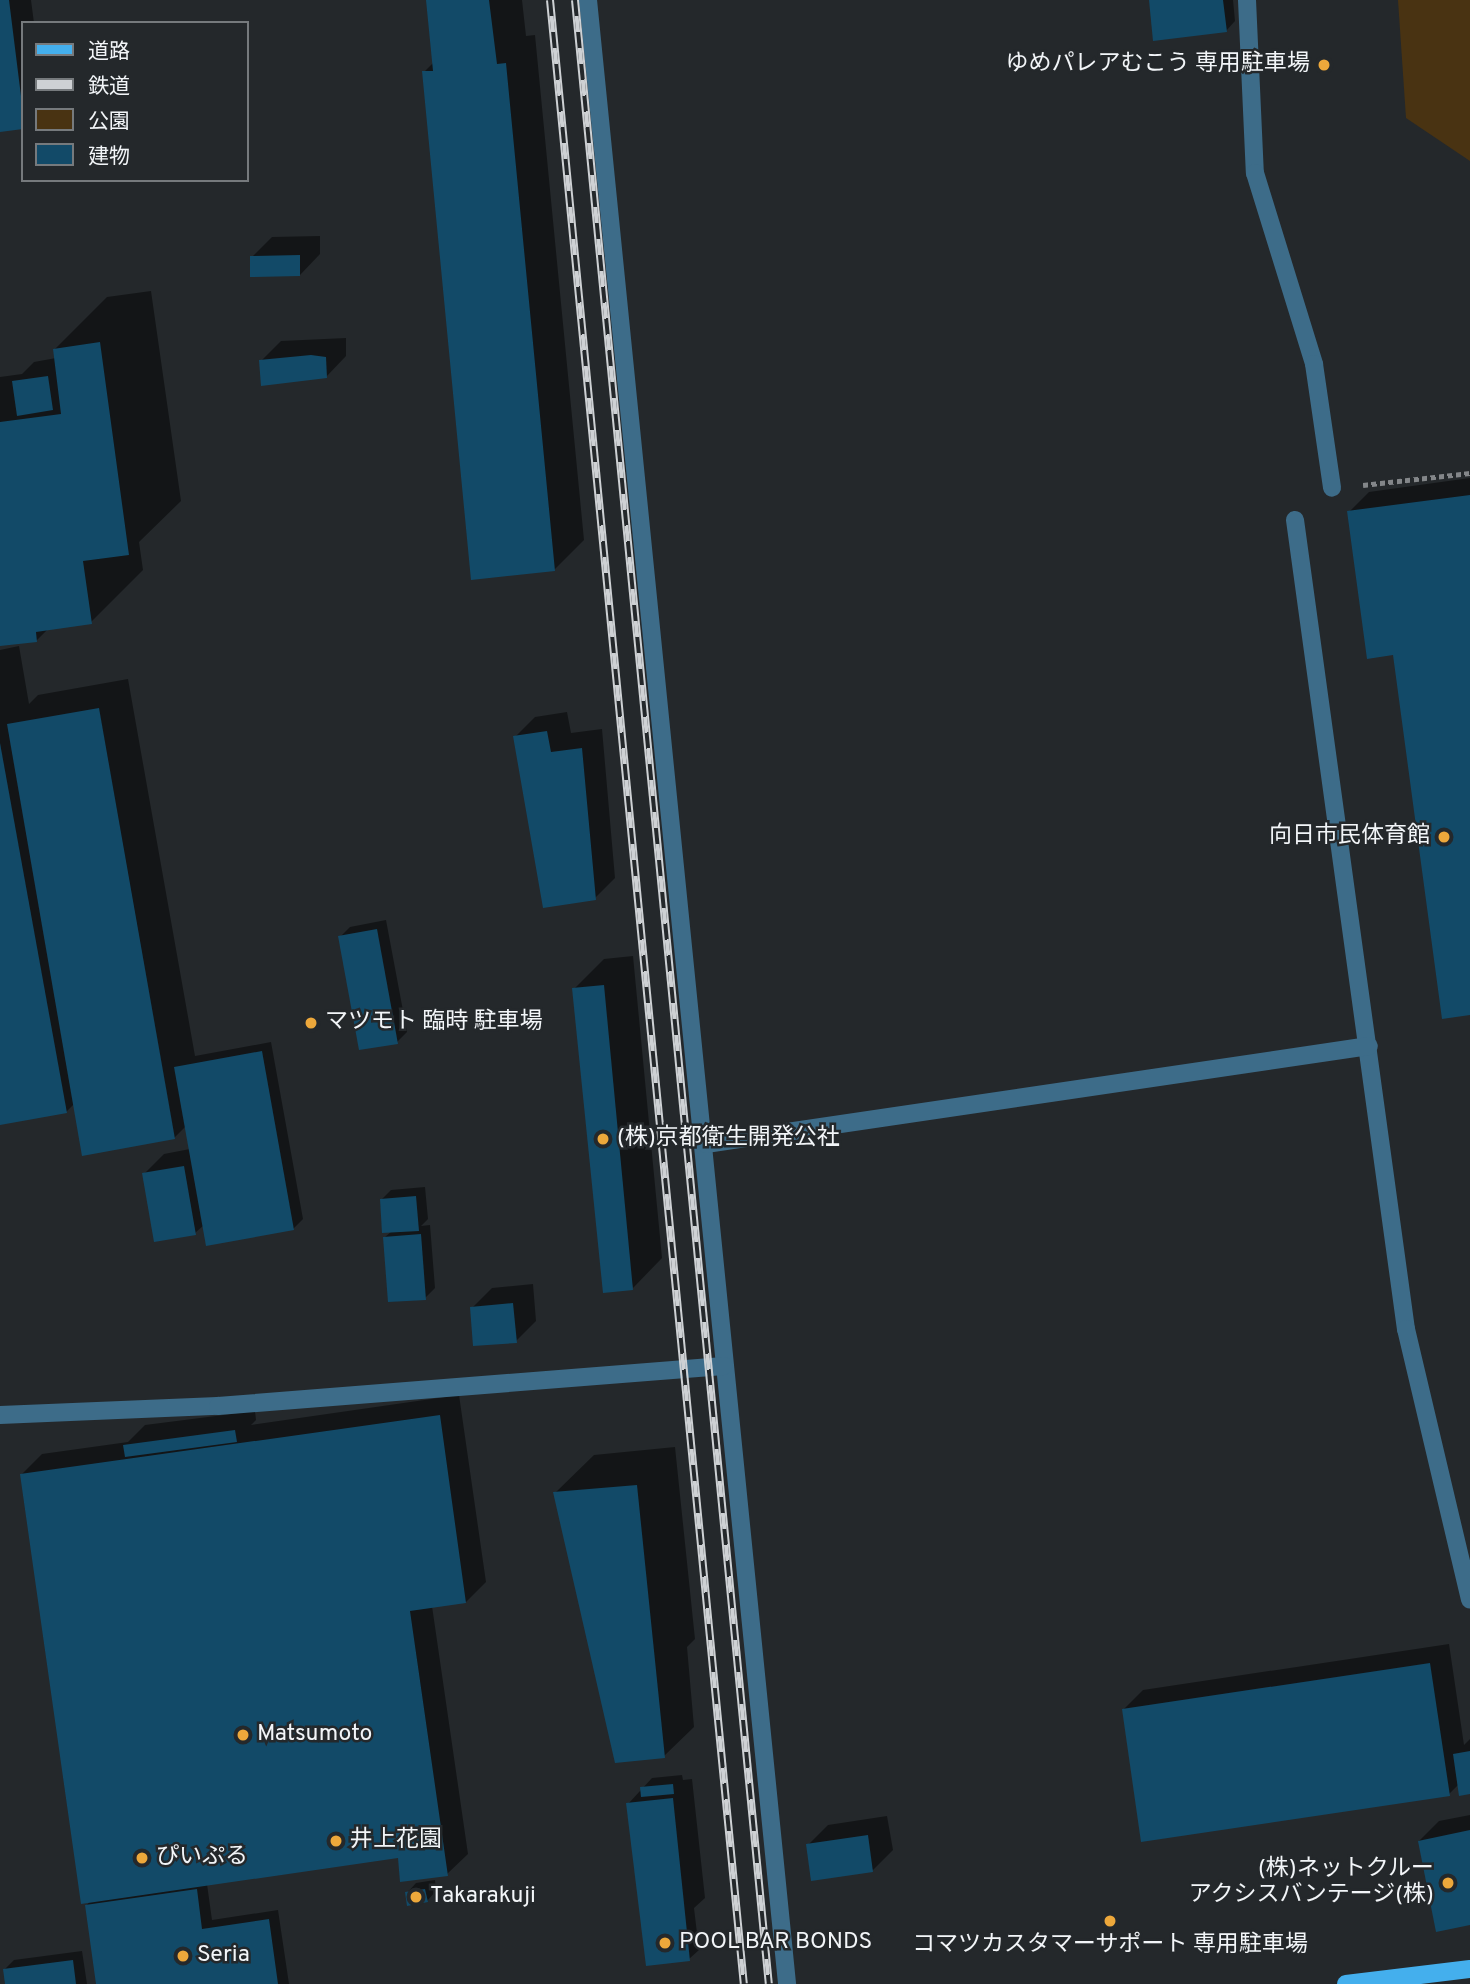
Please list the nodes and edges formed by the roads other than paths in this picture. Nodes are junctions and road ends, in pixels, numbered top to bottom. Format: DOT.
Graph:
graph roads {
  1 [pos="588,0"];
  2 [pos="1247,0"];
  3 [pos="1332,488"];
  4 [pos="1295,520"];
  5 [pos="1368,1046"];
  6 [pos="706,1144"];
  7 [pos="723,1366"];
  8 [pos="0,1415"];
  9 [pos="1470,1601"];
  10 [pos="1470,1969"];
  11 [pos="787,1984"];
  12 [pos="1346,1984"];
  1 -- 6 [label="street"];
  2 -- 3 [label="street"];
  4 -- 5 [label="street"];
  5 -- 6 [label="street"];
  5 -- 9 [label="street"];
  6 -- 7 [label="street"];
  7 -- 8 [label="street"];
  7 -- 11 [label="street"];
  10 -- 12 [label="main road"];
}
